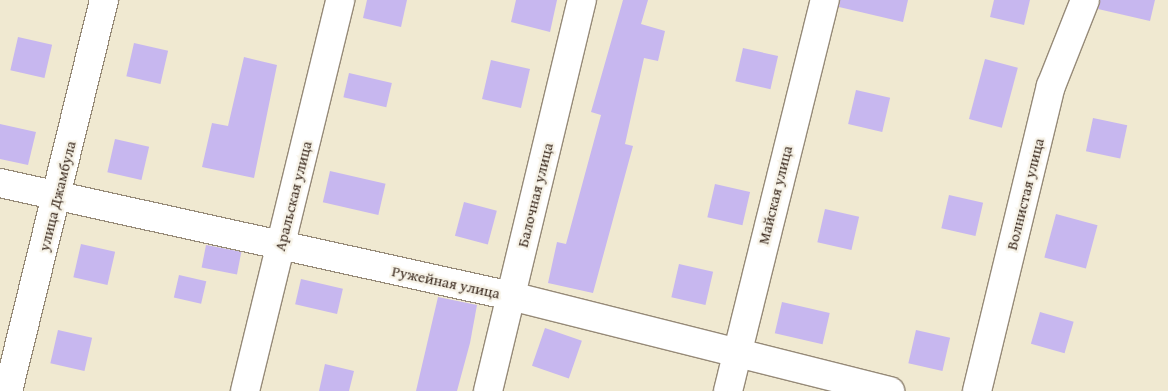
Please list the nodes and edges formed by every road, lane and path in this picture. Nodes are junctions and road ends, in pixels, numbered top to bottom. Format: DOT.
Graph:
graph roads {
  1 [pos="104,0"];
  2 [pos="340,0"];
  3 [pos="582,0"];
  4 [pos="825,0"];
  5 [pos="1085,0"];
  6 [pos="0,183"];
  7 [pos="57,195"];
  8 [pos="280,246"];
  9 [pos="511,296"];
  10 [pos="736,352"];
  11 [pos="8,391"];
  12 [pos="246,391"];
  13 [pos="488,391"];
  14 [pos="728,391"];
  15 [pos="890,391"];
  16 [pos="977,391"];
  1 -- 7 [label="street, улица Джамбула"];
  2 -- 8 [label="street, Аральская улица"];
  3 -- 9 [label="street, Балочная улица"];
  4 -- 10 [label="street, Майская улица"];
  5 -- 16 [label="street, Волнистая улица"];
  6 -- 7 [label="street, Ружейная улица"];
  7 -- 8 [label="street, Ружейная улица"];
  7 -- 11 [label="street, улица Джамбула"];
  8 -- 9 [label="street, Ружейная улица"];
  8 -- 12 [label="street, Аральская улица"];
  9 -- 10 [label="street, Ружейная улица"];
  9 -- 13 [label="street, Балочная улица"];
  10 -- 14 [label="street, Майская улица"];
  10 -- 15 [label="street, Ружейная улица"];
}
